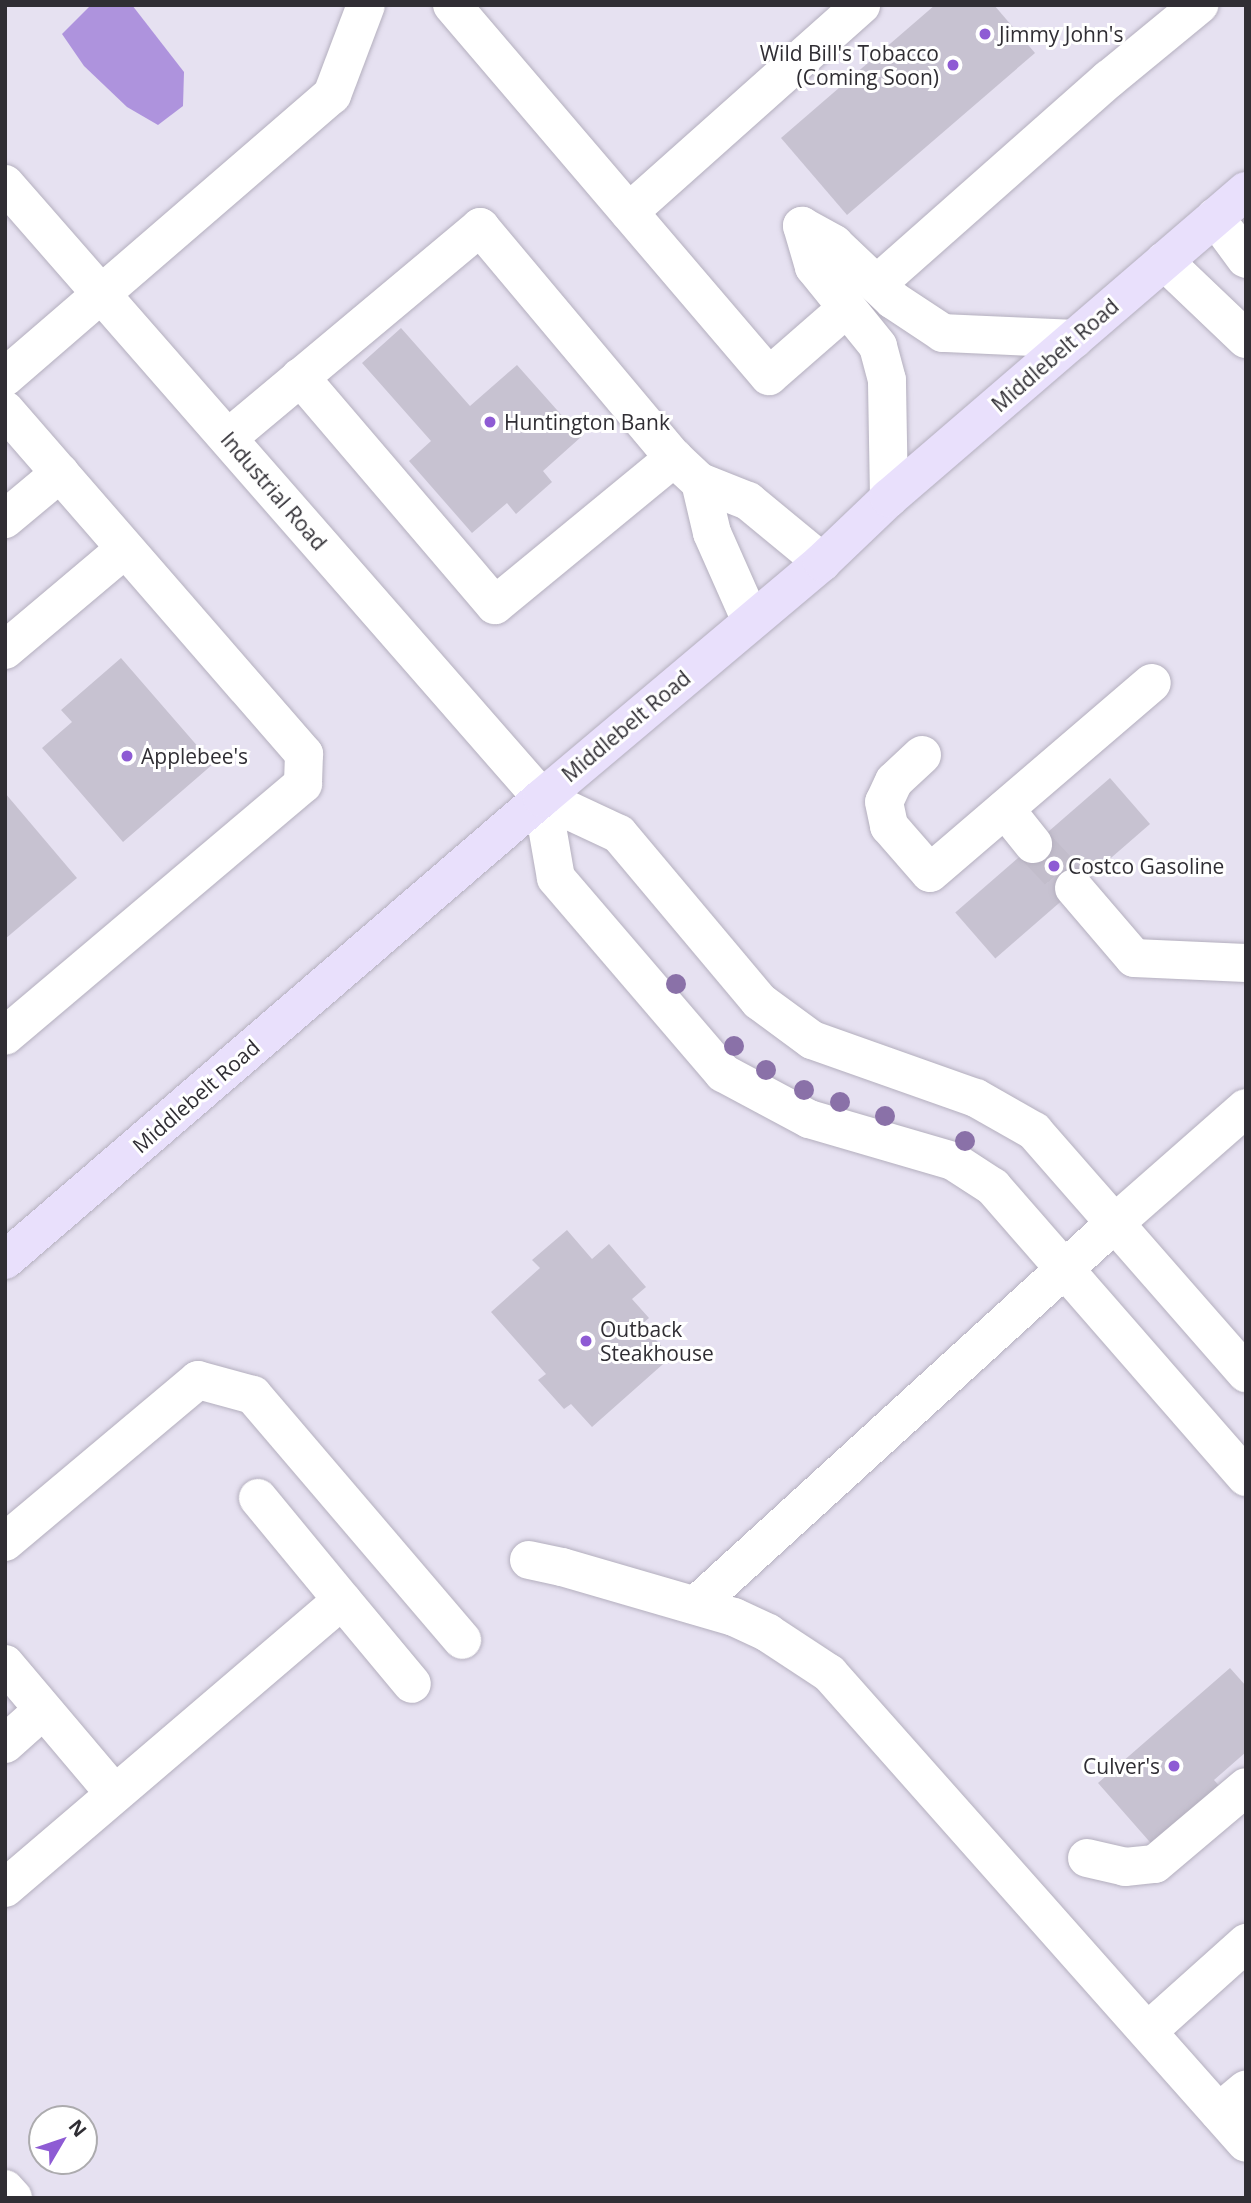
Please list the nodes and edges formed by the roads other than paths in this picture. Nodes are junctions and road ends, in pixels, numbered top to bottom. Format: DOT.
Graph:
graph roads {
  1 [pos="366,5"];
  2 [pos="452,5"];
  3 [pos="861,5"];
  4 [pos="1199,5"];
  5 [pos="5,184"];
  6 [pos="1246,191"];
  7 [pos="629,212"];
  8 [pos="1216,217"];
  9 [pos="1246,259"];
  10 [pos="1164,261"];
  11 [pos="877,284"];
  12 [pos="101,293"];
  13 [pos="847,308"];
  14 [pos="1074,339"];
  15 [pos="1246,339"];
  16 [pos="5,377"];
  17 [pos="300,377"];
  18 [pos="5,410"];
  19 [pos="228,438"];
  20 [pos="687,470"];
  21 [pos="60,473"];
  22 [pos="889,498"];
  23 [pos="5,519"];
  24 [pos="125,548"];
  25 [pos="822,562"];
  26 [pos="751,621"];
  27 [pos="5,650"];
  28 [pos="1152,682"];
  29 [pos="922,755"];
  30 [pos="542,798"];
  31 [pos="1005,809"];
  32 [pos="1033,844"];
  33 [pos="1074,888"];
  34 [pos="1246,963"];
  35 [pos="5,1036"];
  36 [pos="1241,1122"];
  37 [pos="1115,1223"];
  38 [pos="5,1260"];
  39 [pos="1065,1269"];
  40 [pos="1246,1373"];
  41 [pos="1246,1477"];
  42 [pos="257,1498"];
  43 [pos="5,1542"];
  44 [pos="529,1560"];
  45 [pos="342,1600"];
  46 [pos="696,1605"];
  47 [pos="462,1640"];
  48 [pos="5,1664"];
  49 [pos="412,1684"];
  50 [pos="43,1710"];
  51 [pos="5,1744"];
  52 [pos="1246,1787"];
  53 [pos="115,1794"];
  54 [pos="1087,1858"];
  55 [pos="5,1888"];
  56 [pos="1246,1943"];
  57 [pos="1148,2031"];
  58 [pos="1232,2101"];
  59 [pos="1246,2143"];
  60 [pos="5,2189"];
  61 [pos="13,2198"];
  1 -- 12 [label="street"];
  2 -- 7 [label="street"];
  3 -- 7 [label="street"];
  4 -- 11 [label="street"];
  5 -- 12 [label="street, Industrial Road"];
  6 -- 8 [label="main road, Middlebelt Road"];
  7 -- 13 [label="street"];
  8 -- 9 [label="street"];
  8 -- 10 [label="main road, Middlebelt Road"];
  10 -- 14 [label="main road, Middlebelt Road"];
  10 -- 15 [label="street"];
  11 -- 13 [label="street"];
  11 -- 14 [label="street"];
  12 -- 16 [label="street"];
  12 -- 19 [label="street, Industrial Road"];
  13 -- 22 [label="street"];
  14 -- 22 [label="main road, Middlebelt Road"];
  17 -- 19 [label="street"];
  17 -- 20 [label="street"];
  17 -- 20 [label="street"];
  18 -- 21 [label="street"];
  19 -- 30 [label="street, Industrial Road"];
  20 -- 25 [label="street"];
  20 -- 26 [label="street"];
  21 -- 23 [label="street"];
  21 -- 24 [label="street"];
  22 -- 25 [label="main road, Middlebelt Road"];
  24 -- 27 [label="street"];
  24 -- 35 [label="street"];
  25 -- 26 [label="main road, Middlebelt Road"];
  26 -- 30 [label="main road, Middlebelt Road"];
  28 -- 31 [label="street"];
  29 -- 31 [label="street"];
  30 -- 37 [label="street"];
  30 -- 38 [label="main road, Middlebelt Road"];
  30 -- 39 [label="street"];
  31 -- 32 [label="street"];
  33 -- 34 [label="street"];
  36 -- 37 [label="street"];
  37 -- 39 [label="street"];
  37 -- 40 [label="street"];
  39 -- 41 [label="street"];
  39 -- 46 [label="street"];
  42 -- 45 [label="street"];
  43 -- 47 [label="street"];
  44 -- 46 [label="street"];
  45 -- 49 [label="street"];
  45 -- 53 [label="street"];
  46 -- 57 [label="street"];
  48 -- 50 [label="street"];
  50 -- 51 [label="street"];
  50 -- 53 [label="street"];
  52 -- 54 [label="street"];
  53 -- 55 [label="street"];
  56 -- 57 [label="street"];
  57 -- 58 [label="street"];
  58 -- 59 [label="street"];
  60 -- 61 [label="street"];
}
